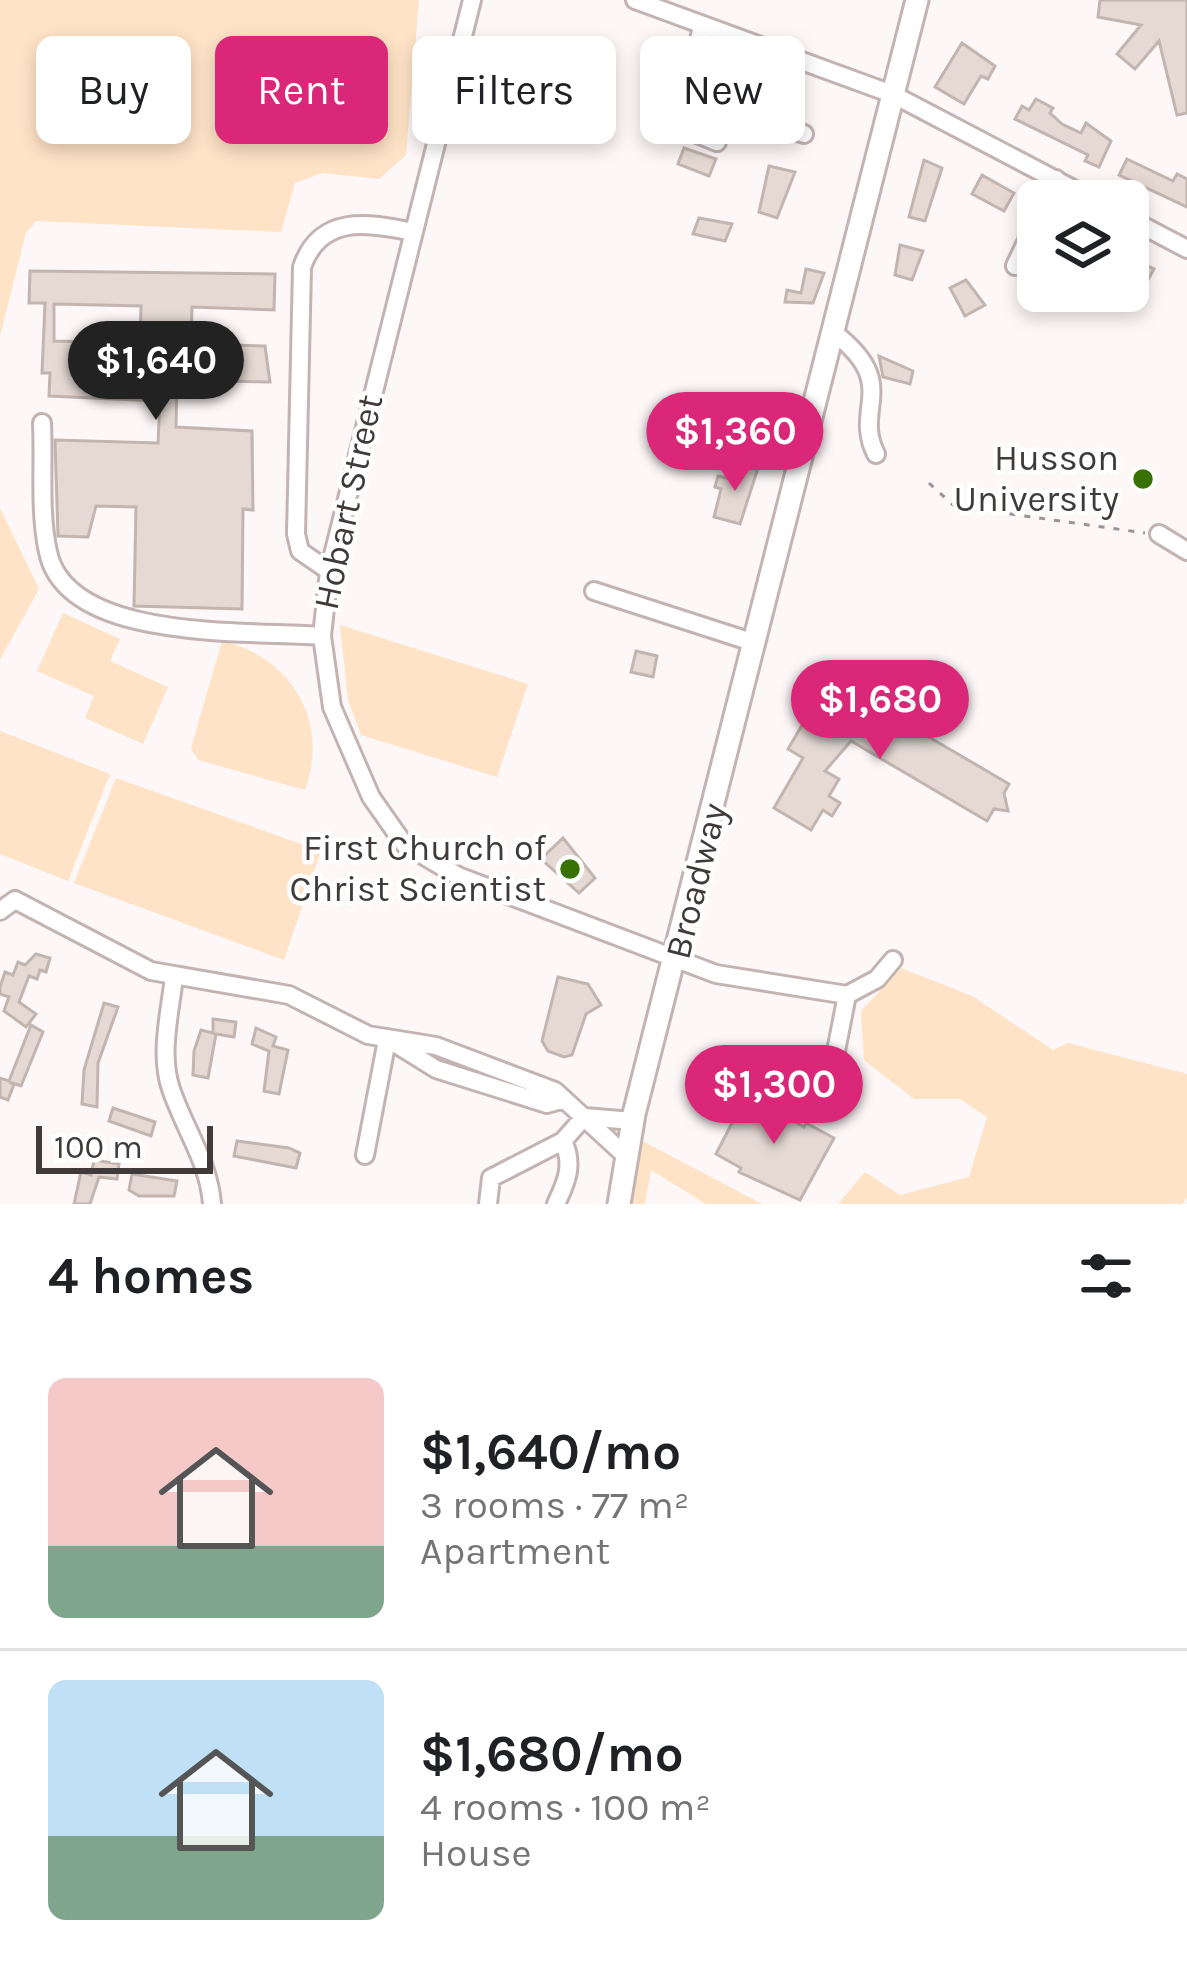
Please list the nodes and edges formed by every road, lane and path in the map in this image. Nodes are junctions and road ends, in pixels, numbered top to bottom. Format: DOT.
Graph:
graph roads {
  1 [pos="472,0"];
  2 [pos="635,0"];
  3 [pos="917,0"];
  4 [pos="703,25"];
  5 [pos="701,36"];
  6 [pos="733,36"];
  7 [pos="805,62"];
  8 [pos="892,94"];
  9 [pos="1056,179"];
  10 [pos="1149,229"];
  11 [pos="412,232"];
  12 [pos="1187,249"];
  13 [pos="1017,262"];
  14 [pos="1015,266"];
  15 [pos="833,332"];
  16 [pos="42,423"];
  17 [pos="876,454"];
  18 [pos="929,483"];
  19 [pos="1159,534"];
  20 [pos="1187,551"];
  21 [pos="329,572"];
  22 [pos="594,591"];
  23 [pos="322,636"];
  24 [pos="755,643"];
  25 [pos="0,910"];
  26 [pos="678,959"];
  27 [pos="892,959"];
  28 [pos="174,977"];
  29 [pos="847,995"];
  30 [pos="390,1041"];
  31 [pos="836,1051"];
  32 [pos="584,1118"];
  33 [pos="633,1121"];
  34 [pos="563,1141"];
  35 [pos="365,1155"];
  36 [pos="627,1157"];
  37 [pos="212,1204"];
  38 [pos="488,1204"];
  39 [pos="556,1204"];
  40 [pos="619,1204"];
  1 -- 11 [label="street, Hobart Street"];
  2 -- 4 [label="street"];
  3 -- 8 [label="main road, Broadway"];
  4 -- 5 [label="street"];
  4 -- 6 [label="street"];
  7 -- 8 [label="street"];
  8 -- 9 [label="street"];
  8 -- 15 [label="main road, Broadway"];
  10 -- 12 [label="street"];
  11 -- 21 [label="street, Hobart Street"];
  11 -- 21 [label="street"];
  13 -- 14 [label="street"];
  15 -- 17 [label="street"];
  15 -- 24 [label="main road, Broadway"];
  16 -- 23 [label="street"];
  18 -- 19 [label="path"];
  19 -- 20 [label="street"];
  21 -- 23 [label="street, Hobart Street"];
  22 -- 24 [label="street"];
  23 -- 26 [label="street, Hobart Street"];
  24 -- 26 [label="main road, Broadway"];
  25 -- 28 [label="street"];
  26 -- 29 [label="street, Hobart Street"];
  26 -- 33 [label="main road, Broadway"];
  27 -- 29 [label="street"];
  28 -- 30 [label="street"];
  28 -- 37 [label="street"];
  29 -- 31 [label="street"];
  30 -- 32 [label="street"];
  30 -- 35 [label="street"];
  32 -- 33 [label="street"];
  32 -- 34 [label="street"];
  32 -- 36 [label="street"];
  33 -- 36 [label="main road, Broadway"];
  34 -- 38 [label="street"];
  34 -- 39 [label="street"];
  36 -- 40 [label="main road, Broadway"];
}
